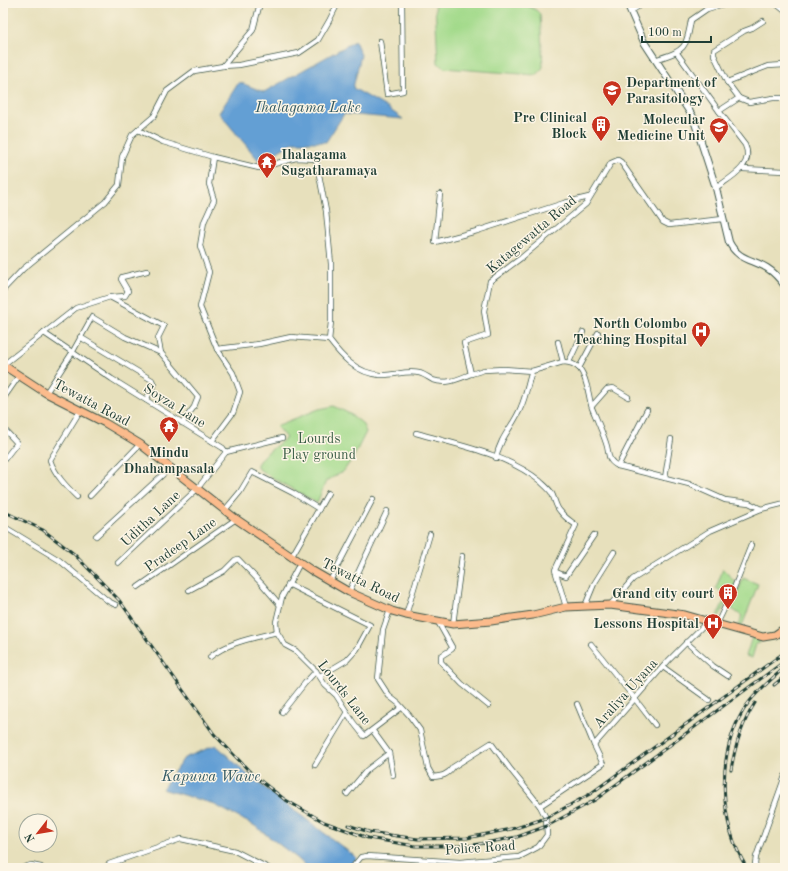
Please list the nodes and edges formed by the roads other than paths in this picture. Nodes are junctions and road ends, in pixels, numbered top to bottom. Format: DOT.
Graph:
graph roads {
  1 [pos="260,3"];
  2 [pos="338,3"];
  3 [pos="402,3"];
  4 [pos="627,3"];
  5 [pos="644,3"];
  6 [pos="728,3"];
  7 [pos="775,3"];
  8 [pos="785,11"];
  9 [pos="631,12"];
  10 [pos="763,21"];
  11 [pos="380,41"];
  12 [pos="676,52"];
  13 [pos="655,60"];
  14 [pos="785,65"];
  15 [pos="223,66"];
  16 [pos="727,82"];
  17 [pos="739,98"];
  18 [pos="785,98"];
  19 [pos="719,111"];
  20 [pos="138,130"];
  21 [pos="213,158"];
  22 [pos="743,169"];
  23 [pos="785,172"];
  24 [pos="716,188"];
  25 [pos="440,194"];
  26 [pos="589,197"];
  27 [pos="723,219"];
  28 [pos="147,271"];
  29 [pos="785,286"];
  30 [pos="3,290"];
  31 [pos="110,297"];
  32 [pos="583,332"];
  33 [pos="598,333"];
  34 [pos="44,334"];
  35 [pos="80,337"];
  36 [pos="329,340"];
  37 [pos="558,342"];
  38 [pos="217,348"];
  39 [pos="72,353"];
  40 [pos="161,353"];
  41 [pos="566,362"];
  42 [pos="3,365"];
  43 [pos="579,368"];
  44 [pos="532,371"];
  45 [pos="471,374"];
  46 [pos="19,376"];
  47 [pos="46,393"];
  48 [pos="628,397"];
  49 [pos="3,399"];
  50 [pos="146,400"];
  51 [pos="592,406"];
  52 [pos="647,410"];
  53 [pos="80,411"];
  54 [pos="182,423"];
  55 [pos="3,428"];
  56 [pos="416,433"];
  57 [pos="282,438"];
  58 [pos="671,439"];
  59 [pos="212,441"];
  60 [pos="140,444"];
  61 [pos="226,452"];
  62 [pos="496,458"];
  63 [pos="3,461"];
  64 [pos="618,466"];
  65 [pos="171,467"];
  66 [pos="665,478"];
  67 [pos="197,489"];
  68 [pos="328,493"];
  69 [pos="90,496"];
  70 [pos="77,497"];
  71 [pos="373,499"];
  72 [pos="785,503"];
  73 [pos="319,509"];
  74 [pos="761,509"];
  75 [pos="225,510"];
  76 [pos="387,511"];
  77 [pos="236,519"];
  78 [pos="3,526"];
  79 [pos="430,534"];
  80 [pos="594,535"];
  81 [pos="96,536"];
  82 [pos="751,545"];
  83 [pos="614,552"];
  84 [pos="292,556"];
  85 [pos="462,556"];
  86 [pos="118,563"];
  87 [pos="300,563"];
  88 [pos="556,572"];
  89 [pos="330,581"];
  90 [pos="288,584"];
  91 [pos="138,587"];
  92 [pos="189,590"];
  93 [pos="349,592"];
  94 [pos="116,605"];
  95 [pos="280,605"];
  96 [pos="610,605"];
  97 [pos="566,606"];
  98 [pos="585,606"];
  99 [pos="390,610"];
  100 [pos="406,615"];
  101 [pos="438,622"];
  102 [pos="707,622"];
  103 [pos="453,624"];
  104 [pos="717,624"];
  105 [pos="785,628"];
  106 [pos="276,632"];
  107 [pos="686,642"];
  108 [pos="591,644"];
  109 [pos="210,658"];
  110 [pos="663,667"];
  111 [pos="316,671"];
  112 [pos="320,676"];
  113 [pos="728,676"];
  114 [pos="635,699"];
  115 [pos="709,700"];
  116 [pos="577,704"];
  117 [pos="489,706"];
  118 [pos="401,708"];
  119 [pos="282,712"];
  120 [pos="347,712"];
  121 [pos="655,725"];
  122 [pos="372,731"];
  123 [pos="594,745"];
  124 [pos="389,752"];
  125 [pos="314,765"];
  126 [pos="393,776"];
  127 [pos="785,776"];
  128 [pos="347,794"];
  129 [pos="540,806"];
  130 [pos="22,868"];
  131 [pos="42,868"];
  132 [pos="105,868"];
  133 [pos="268,868"];
  134 [pos="352,868"];
  135 [pos="757,868"];
  1 -- 15 [label="street"];
  2 -- 15 [label="street"];
  3 -- 11 [label="street"];
  4 -- 9 [label="street"];
  5 -- 9 [label="street"];
  6 -- 12 [label="street"];
  7 -- 8 [label="street"];
  9 -- 13 [label="street"];
  10 -- 16 [label="street"];
  12 -- 13 [label="street"];
  12 -- 19 [label="street"];
  13 -- 24 [label="street"];
  14 -- 16 [label="street"];
  15 -- 20 [label="street"];
  16 -- 17 [label="street"];
  17 -- 18 [label="street"];
  17 -- 19 [label="street"];
  19 -- 22 [label="street"];
  20 -- 21 [label="street"];
  20 -- 30 [label="street"];
  21 -- 36 [label="street"];
  21 -- 38 [label="street"];
  22 -- 23 [label="street"];
  22 -- 24 [label="street"];
  24 -- 27 [label="street"];
  25 -- 26 [label="street"];
  26 -- 27 [label="street, Katagewatta Road"];
  26 -- 45 [label="street, Katagewatta Road"];
  27 -- 29 [label="street"];
  28 -- 31 [label="street"];
  31 -- 34 [label="street"];
  31 -- 40 [label="street"];
  32 -- 41 [label="street"];
  33 -- 43 [label="street"];
  34 -- 39 [label="street, Soyza Lane"];
  34 -- 42 [label="street"];
  35 -- 39 [label="street"];
  35 -- 40 [label="street"];
  35 -- 50 [label="street"];
  36 -- 38 [label="street"];
  36 -- 45 [label="street"];
  37 -- 41 [label="street"];
  38 -- 59 [label="street"];
  39 -- 47 [label="street"];
  39 -- 50 [label="street, Soyza Lane"];
  40 -- 54 [label="street"];
  41 -- 43 [label="street"];
  41 -- 44 [label="street"];
  42 -- 46 [label="main road, Tewatta Road"];
  43 -- 51 [label="street"];
  44 -- 45 [label="street"];
  44 -- 62 [label="street"];
  46 -- 47 [label="main road, Tewatta Road"];
  46 -- 49 [label="street"];
  47 -- 53 [label="main road, Tewatta Road"];
  48 -- 51 [label="street"];
  50 -- 54 [label="street, Soyza Lane"];
  51 -- 64 [label="street"];
  52 -- 64 [label="street"];
  53 -- 60 [label="main road, Tewatta Road"];
  53 -- 70 [label="street"];
  54 -- 59 [label="street, Soyza Lane"];
  55 -- 63 [label="street"];
  56 -- 62 [label="street"];
  57 -- 61 [label="street"];
  58 -- 66 [label="street"];
  59 -- 61 [label="street, Soyza Lane"];
  60 -- 65 [label="main road, Tewatta Road"];
  60 -- 69 [label="street"];
  61 -- 67 [label="street"];
  62 -- 88 [label="street"];
  64 -- 66 [label="street"];
  65 -- 67 [label="main road, Tewatta Road"];
  65 -- 81 [label="street"];
  66 -- 74 [label="street"];
  67 -- 75 [label="main road, Tewatta Road"];
  67 -- 86 [label="street, Uditha Lane"];
  68 -- 73 [label="street"];
  71 -- 89 [label="street"];
  72 -- 74 [label="street"];
  73 -- 75 [label="street"];
  73 -- 84 [label="street"];
  74 -- 96 [label="street"];
  75 -- 77 [label="main road, Tewatta Road"];
  76 -- 93 [label="street"];
  77 -- 84 [label="main road, Tewatta Road"];
  77 -- 91 [label="street, Pradeep Lane"];
  78 -- 94 [label="street"];
  79 -- 100 [label="street"];
  80 -- 88 [label="street"];
  82 -- 104 [label="street"];
  83 -- 98 [label="street"];
  84 -- 87 [label="main road, Tewatta Road"];
  85 -- 103 [label="street"];
  87 -- 89 [label="main road, Tewatta Road"];
  87 -- 90 [label="street"];
  88 -- 97 [label="street"];
  89 -- 93 [label="main road, Tewatta Road"];
  90 -- 95 [label="street"];
  90 -- 112 [label="street"];
  92 -- 95 [label="street"];
  93 -- 99 [label="main road, Tewatta Road"];
  95 -- 106 [label="street"];
  96 -- 98 [label="main road, Tewatta Road"];
  96 -- 102 [label="main road, Tewatta Road"];
  97 -- 98 [label="main road, Tewatta Road"];
  97 -- 103 [label="main road, Tewatta Road"];
  99 -- 100 [label="main road, Tewatta Road"];
  99 -- 118 [label="street"];
  100 -- 101 [label="main road, Tewatta Road"];
  101 -- 103 [label="main road, Tewatta Road"];
  101 -- 117 [label="street"];
  102 -- 104 [label="main road, Tewatta Road"];
  102 -- 107 [label="street, Araliya Uyana"];
  104 -- 105 [label="main road, Tewatta Road"];
  106 -- 109 [label="street"];
  106 -- 111 [label="street, Lourds Lane"];
  107 -- 110 [label="street, Araliya Uyana"];
  107 -- 113 [label="street"];
  108 -- 114 [label="street"];
  110 -- 114 [label="street, Araliya Uyana"];
  110 -- 115 [label="street"];
  111 -- 112 [label="street, Lourds Lane"];
  111 -- 119 [label="street"];
  112 -- 120 [label="street, Lourds Lane"];
  114 -- 121 [label="street"];
  114 -- 123 [label="street, Araliya Uyana"];
  116 -- 123 [label="street"];
  118 -- 122 [label="street, Lourds Lane"];
  118 -- 129 [label="street, Police Road"];
  120 -- 122 [label="street, Lourds Lane"];
  120 -- 125 [label="street"];
  122 -- 124 [label="street"];
  123 -- 129 [label="street, Araliya Uyana"];
  124 -- 126 [label="street"];
  124 -- 128 [label="street"];
  127 -- 135 [label="street"];
  129 -- 134 [label="street, Police Road"];
  130 -- 131 [label="street"];
  132 -- 133 [label="street"];
}
